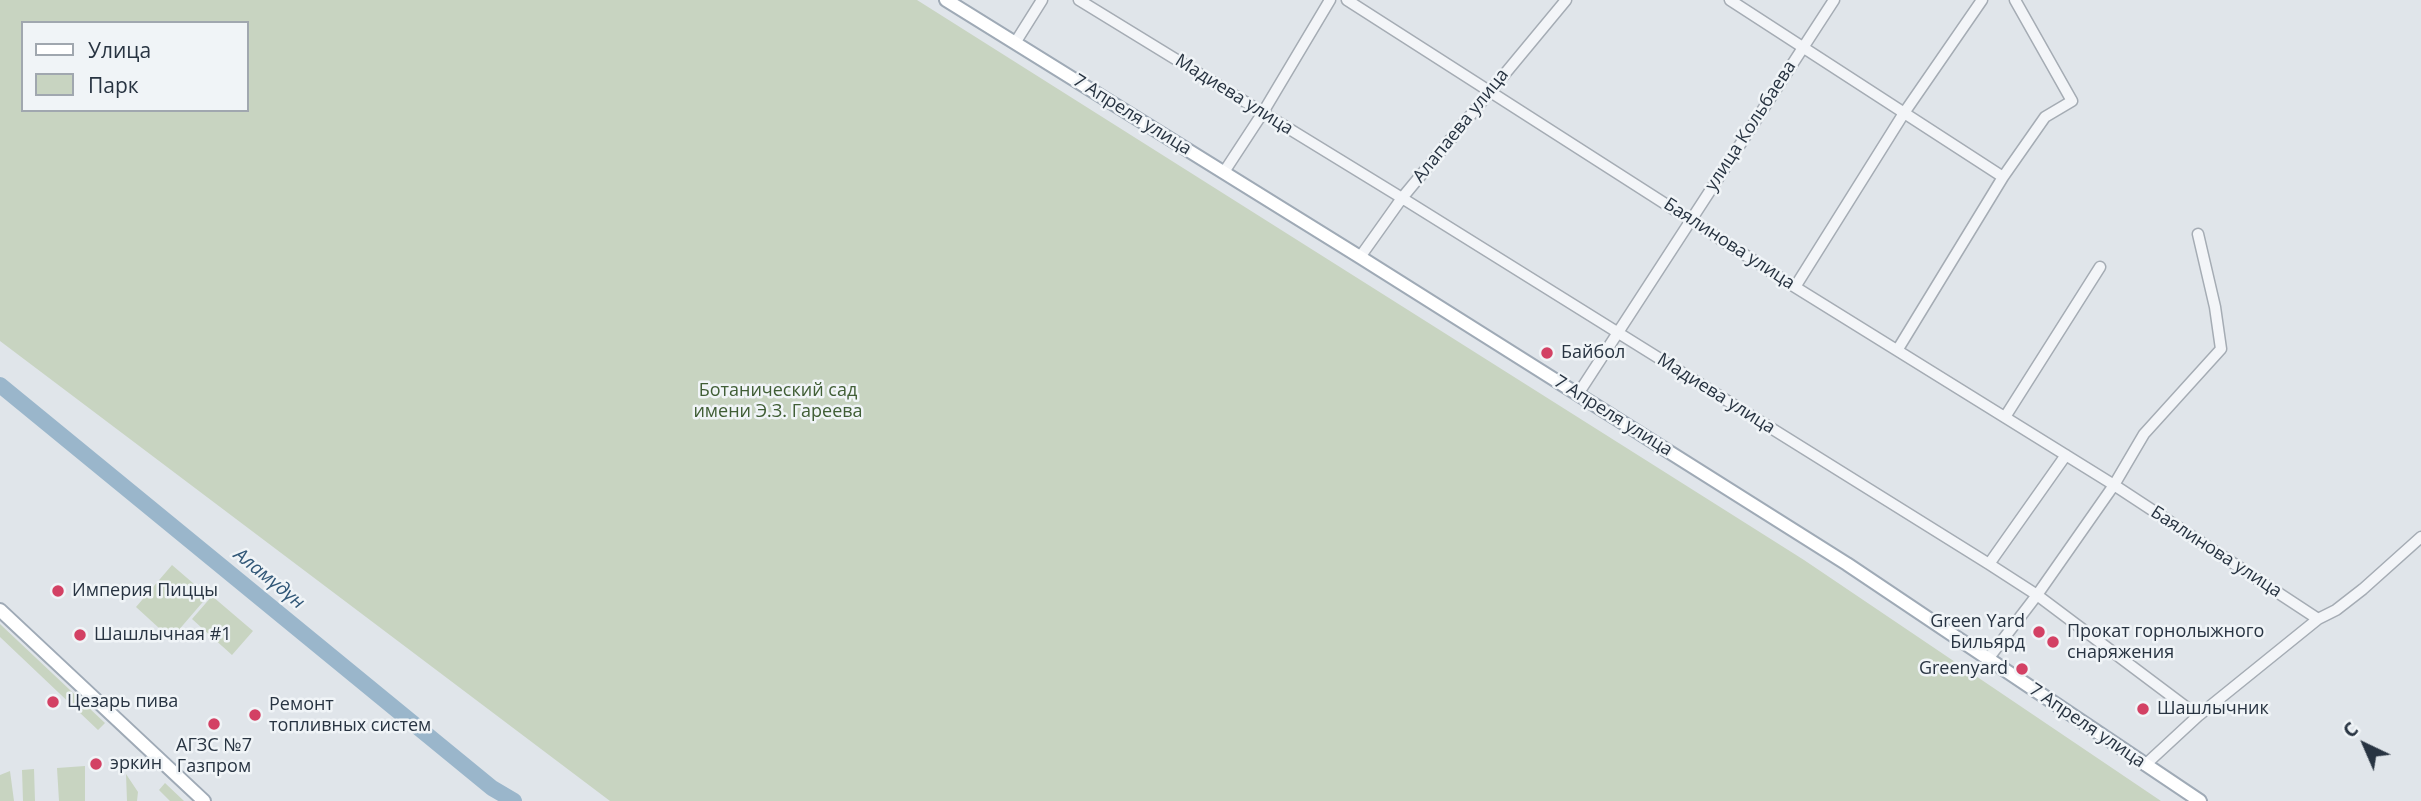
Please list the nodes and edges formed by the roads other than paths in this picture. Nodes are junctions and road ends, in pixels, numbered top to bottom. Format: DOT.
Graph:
graph roads {
  1 [pos="946,0"];
  2 [pos="1042,0"];
  3 [pos="1079,0"];
  4 [pos="1330,0"];
  5 [pos="1347,0"];
  6 [pos="1566,0"];
  7 [pos="1730,0"];
  8 [pos="1834,0"];
  9 [pos="1982,0"];
  10 [pos="2015,0"];
  11 [pos="1015,43"];
  12 [pos="1803,48"];
  13 [pos="1489,91"];
  14 [pos="1904,113"];
  15 [pos="1262,114"];
  16 [pos="1224,172"];
  17 [pos="2003,177"];
  18 [pos="1402,198"];
  19 [pos="1690,219"];
  20 [pos="2198,234"];
  21 [pos="1360,257"];
  22 [pos="2100,267"];
  23 [pos="1795,287"];
  24 [pos="1618,333"];
  25 [pos="1898,349"];
  26 [pos="1578,394"];
  27 [pos="2005,417"];
  28 [pos="2066,455"];
  29 [pos="2114,485"];
  30 [pos="2421,537"];
  31 [pos="1989,564"];
  32 [pos="2037,595"];
  33 [pos="0,610"];
  34 [pos="2318,619"];
  35 [pos="1988,659"];
  36 [pos="2198,716"];
  37 [pos="2145,765"];
  38 [pos="204,801"];
  39 [pos="2200,801"];
  1 -- 11 [label="main road, 7 Апреля улица"];
  2 -- 11 [label="street"];
  3 -- 15 [label="street, Мадиева улица"];
  4 -- 15 [label="street"];
  5 -- 13 [label="street, Баялинова улица"];
  6 -- 13 [label="street, Алапаева улица"];
  7 -- 12 [label="street"];
  8 -- 12 [label="street, улица Кольбаева"];
  9 -- 14 [label="street"];
  10 -- 17 [label="street"];
  11 -- 16 [label="main road, 7 Апреля улица"];
  12 -- 14 [label="street"];
  12 -- 19 [label="street, улица Кольбаева"];
  13 -- 18 [label="street, Алапаева улица"];
  13 -- 19 [label="street, Баялинова улица"];
  14 -- 17 [label="street"];
  14 -- 23 [label="street"];
  15 -- 16 [label="street"];
  15 -- 18 [label="street, Мадиева улица"];
  16 -- 21 [label="main road, 7 Апреля улица"];
  17 -- 25 [label="street"];
  18 -- 21 [label="street, Алапаева улица"];
  18 -- 24 [label="street, Мадиева улица"];
  19 -- 23 [label="street, Баялинова улица"];
  19 -- 24 [label="street, улица Кольбаева"];
  20 -- 29 [label="street"];
  21 -- 26 [label="main road, 7 Апреля улица"];
  22 -- 27 [label="street"];
  23 -- 25 [label="street, Баялинова улица"];
  24 -- 26 [label="street, улица Кольбаева"];
  24 -- 31 [label="street, Мадиева улица"];
  25 -- 27 [label="street, Баялинова улица"];
  26 -- 35 [label="main road, 7 Апреля улица"];
  27 -- 28 [label="street, Баялинова улица"];
  28 -- 29 [label="street, Баялинова улица"];
  28 -- 31 [label="street"];
  29 -- 32 [label="street"];
  29 -- 34 [label="street, Баялинова улица"];
  30 -- 34 [label="street"];
  31 -- 32 [label="street, Мадиева улица"];
  32 -- 35 [label="street"];
  32 -- 36 [label="street, Мадиева улица"];
  33 -- 38 [label="main road"];
  34 -- 36 [label="street"];
  35 -- 37 [label="main road, 7 Апреля улица"];
  36 -- 37 [label="street"];
  37 -- 39 [label="main road, 7 Апреля улица"];
}
